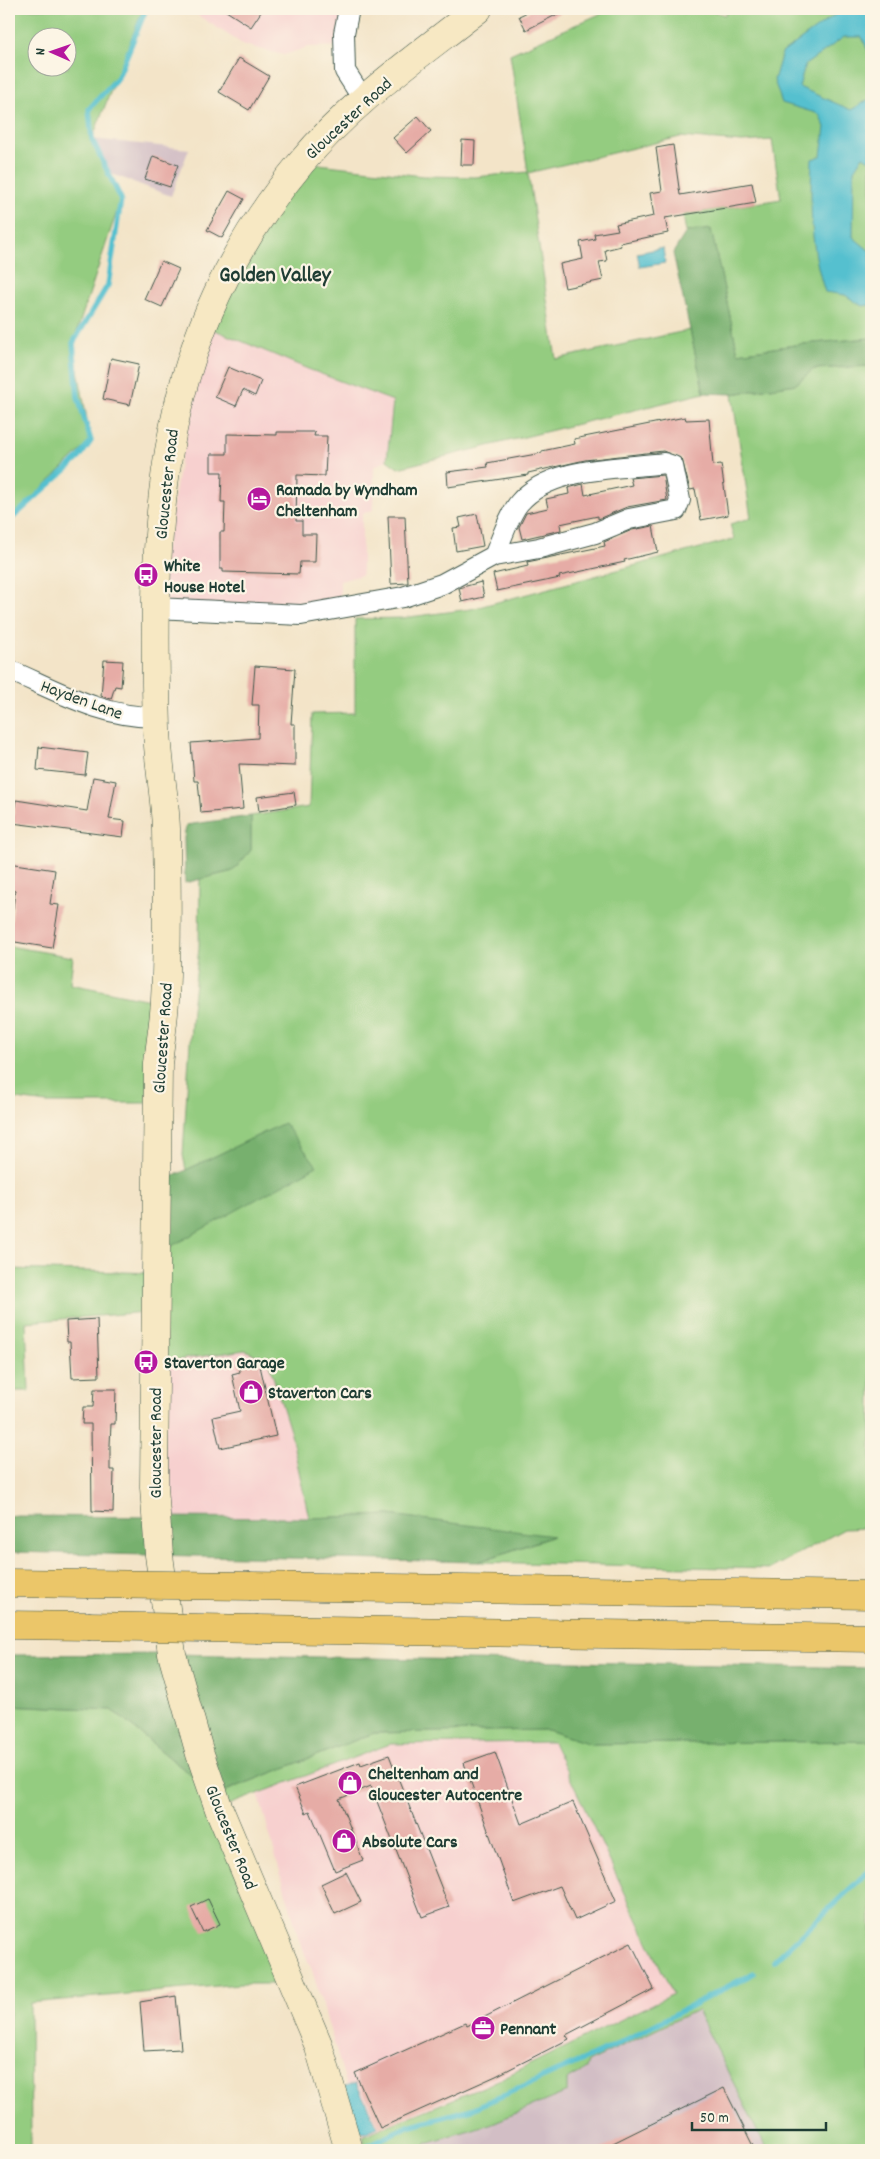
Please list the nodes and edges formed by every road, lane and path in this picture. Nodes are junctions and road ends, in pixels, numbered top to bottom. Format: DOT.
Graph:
graph roads {
  1 [pos="349,9"];
  2 [pos="478,9"];
  3 [pos="363,99"];
  4 [pos="494,556"];
  5 [pos="156,608"];
  6 [pos="9,670"];
  7 [pos="157,717"];
  8 [pos="9,1583"];
  9 [pos="871,1595"];
  10 [pos="9,1625"];
  11 [pos="871,1638"];
  12 [pos="348,2150"];
  1 -- 3 [label="street"];
  2 -- 3 [label="main road, Gloucester Road"];
  3 -- 5 [label="main road, Gloucester Road"];
  4 -- 4 [label="street"];
  4 -- 5 [label="street"];
  5 -- 7 [label="main road, Gloucester Road"];
  6 -- 7 [label="street, Hayden Lane"];
  7 -- 12 [label="main road, Gloucester Road"];
  8 -- 9 [label="highway, bridge"];
  10 -- 11 [label="highway, bridge"];
}
